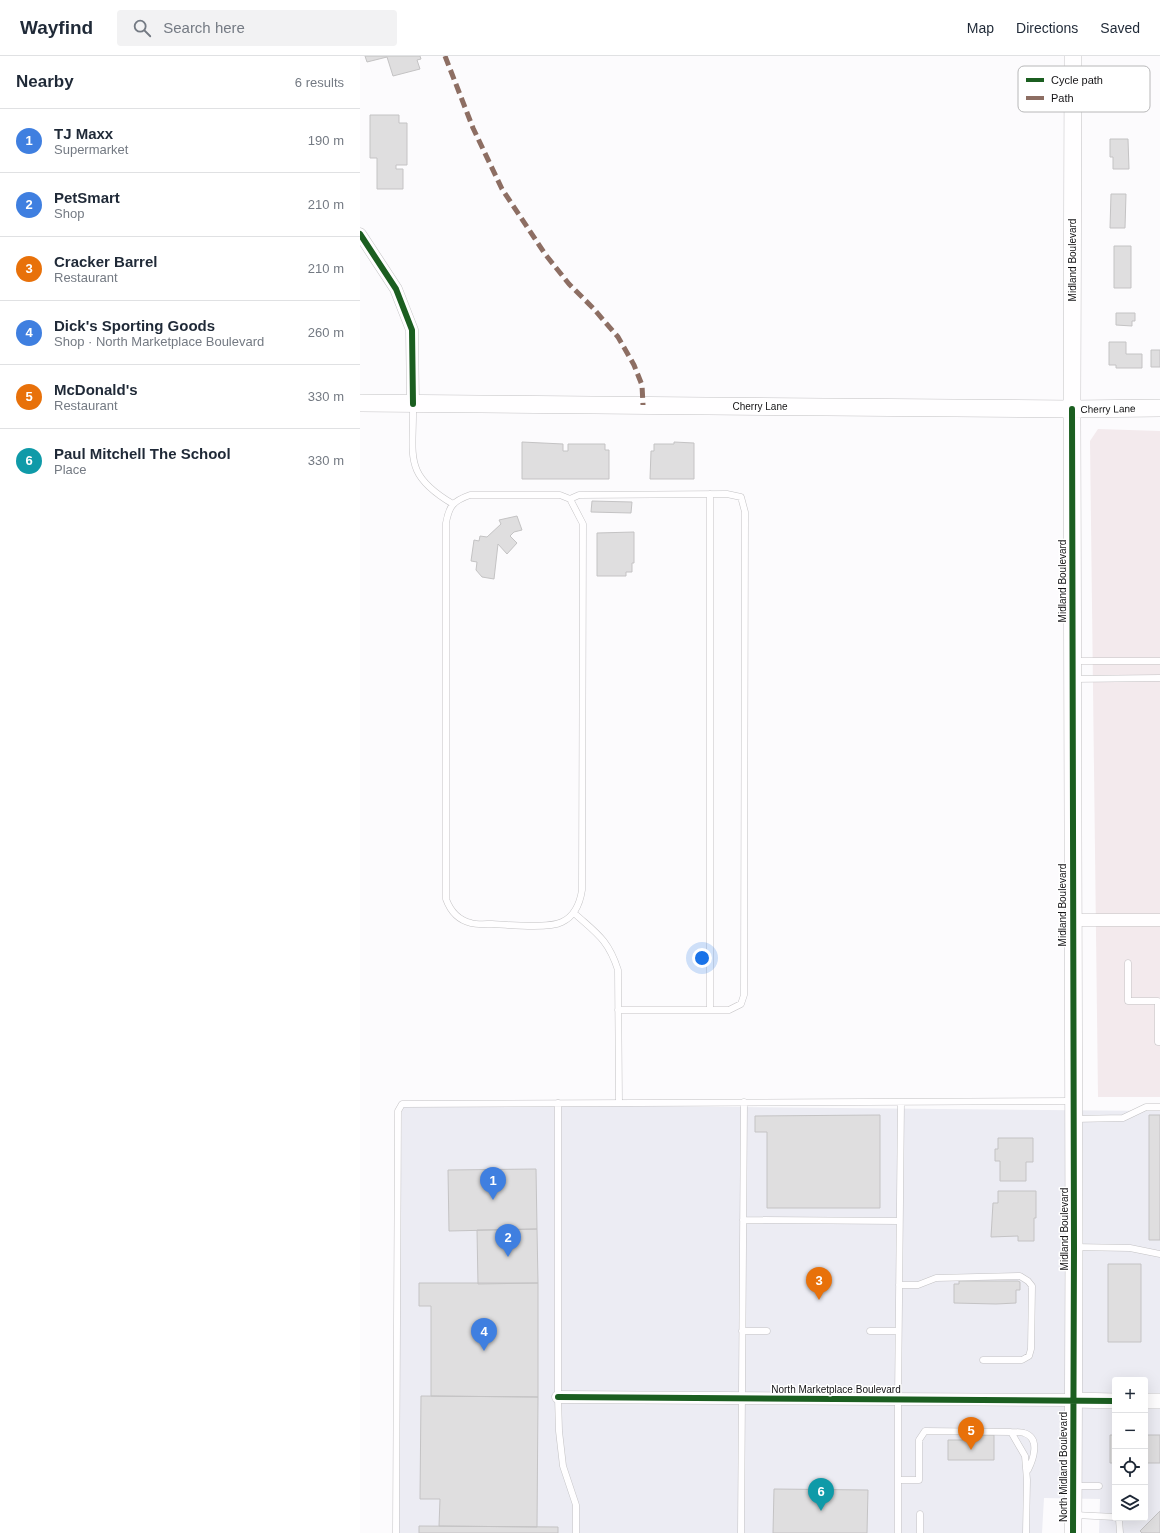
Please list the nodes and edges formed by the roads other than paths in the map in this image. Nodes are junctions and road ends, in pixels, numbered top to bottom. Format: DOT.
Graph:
graph roads {
  1 [pos="1073,56"];
  2 [pos="1073,66"];
  3 [pos="1073,112"];
  4 [pos="360,234"];
  5 [pos="360,403"];
  6 [pos="413,404"];
  7 [pos="1160,408"];
  8 [pos="1072,409"];
  9 [pos="710,494"];
  10 [pos="570,499"];
  11 [pos="453,504"];
  12 [pos="1160,660"];
  13 [pos="1072,661"];
  14 [pos="1160,678"];
  15 [pos="1072,680"];
  16 [pos="574,913"];
  17 [pos="1072,920"];
  18 [pos="1160,920"];
  19 [pos="1128,963"];
  20 [pos="618,1010"];
  21 [pos="710,1010"];
  22 [pos="1160,1042"];
  23 [pos="1073,1101"];
  24 [pos="744,1102"];
  25 [pos="901,1102"];
  26 [pos="558,1103"];
  27 [pos="619,1103"];
  28 [pos="1160,1107"];
  29 [pos="1073,1119"];
  30 [pos="743,1220"];
  31 [pos="900,1220"];
  32 [pos="1074,1247"];
  33 [pos="1160,1254"];
  34 [pos="899,1285"];
  35 [pos="742,1331"];
  36 [pos="767,1331"];
  37 [pos="870,1331"];
  38 [pos="898,1331"];
  39 [pos="983,1360"];
  40 [pos="558,1397"];
  41 [pos="741,1399"];
  42 [pos="898,1400"];
  43 [pos="1074,1400"];
  44 [pos="1112,1401"];
  45 [pos="1148,1401"];
  46 [pos="1160,1401"];
  47 [pos="1011,1432"];
  48 [pos="1027,1472"];
  49 [pos="898,1480"];
  50 [pos="1074,1486"];
  51 [pos="1099,1486"];
  52 [pos="920,1514"];
  53 [pos="1073,1515"];
  54 [pos="1112,1518"];
  55 [pos="1120,1521"];
  56 [pos="396,1533"];
  57 [pos="576,1533"];
  58 [pos="742,1533"];
  59 [pos="898,1533"];
  60 [pos="920,1533"];
  61 [pos="1026,1533"];
  62 [pos="1073,1533"];
  63 [pos="1120,1533"];
  1 -- 2 [label="main road, Midland Boulevard"];
  3 -- 8 [label="main road, Midland Boulevard"];
  4 -- 6 [label="street"];
  5 -- 6 [label="main road, Cherry Lane"];
  6 -- 8 [label="main road, Cherry Lane"];
  6 -- 11 [label="lane"];
  7 -- 8 [label="main road, Cherry Lane"];
  8 -- 13 [label="main road, Midland Boulevard"];
  9 -- 10 [label="lane"];
  9 -- 21 [label="lane"];
  9 -- 21 [label="lane"];
  10 -- 11 [label="lane"];
  10 -- 16 [label="lane"];
  11 -- 16 [label="lane"];
  12 -- 13 [label="lane"];
  13 -- 15 [label="main road, Midland Boulevard"];
  14 -- 15 [label="lane"];
  15 -- 17 [label="main road, Midland Boulevard"];
  16 -- 20 [label="lane"];
  17 -- 18 [label="street"];
  17 -- 23 [label="main road, Midland Boulevard"];
  19 -- 22 [label="lane"];
  20 -- 21 [label="lane"];
  20 -- 27 [label="lane"];
  23 -- 25 [label="lane"];
  23 -- 29 [label="main road, Midland Boulevard"];
  24 -- 25 [label="lane"];
  24 -- 27 [label="lane"];
  24 -- 30 [label="lane"];
  25 -- 31 [label="lane"];
  26 -- 27 [label="lane"];
  26 -- 40 [label="lane"];
  26 -- 56 [label="lane"];
  28 -- 29 [label="lane"];
  29 -- 32 [label="main road, Midland Boulevard"];
  30 -- 31 [label="lane"];
  30 -- 35 [label="lane"];
  31 -- 34 [label="lane"];
  32 -- 33 [label="lane"];
  32 -- 43 [label="main road, Midland Boulevard"];
  34 -- 38 [label="lane"];
  34 -- 39 [label="lane"];
  35 -- 36 [label="lane"];
  35 -- 41 [label="lane"];
  37 -- 38 [label="lane"];
  38 -- 42 [label="lane"];
  40 -- 41 [label="street, North Marketplace Boulevard"];
  40 -- 57 [label="lane"];
  41 -- 42 [label="street, North Marketplace Boulevard"];
  41 -- 58 [label="lane"];
  42 -- 43 [label="street, North Marketplace Boulevard"];
  42 -- 49 [label="lane"];
  43 -- 44 [label="street, North Marketplace Boulevard"];
  43 -- 50 [label="main road, North Midland Boulevard"];
  45 -- 46 [label="street"];
  47 -- 48 [label="lane"];
  47 -- 48 [label="lane"];
  47 -- 49 [label="lane"];
  48 -- 61 [label="lane"];
  49 -- 59 [label="lane"];
  50 -- 51 [label="lane"];
  50 -- 53 [label="main road, North Midland Boulevard"];
  52 -- 60 [label="lane"];
  53 -- 54 [label="lane"];
  53 -- 62 [label="main road, North Midland Boulevard"];
  55 -- 63 [label="lane"];
}
